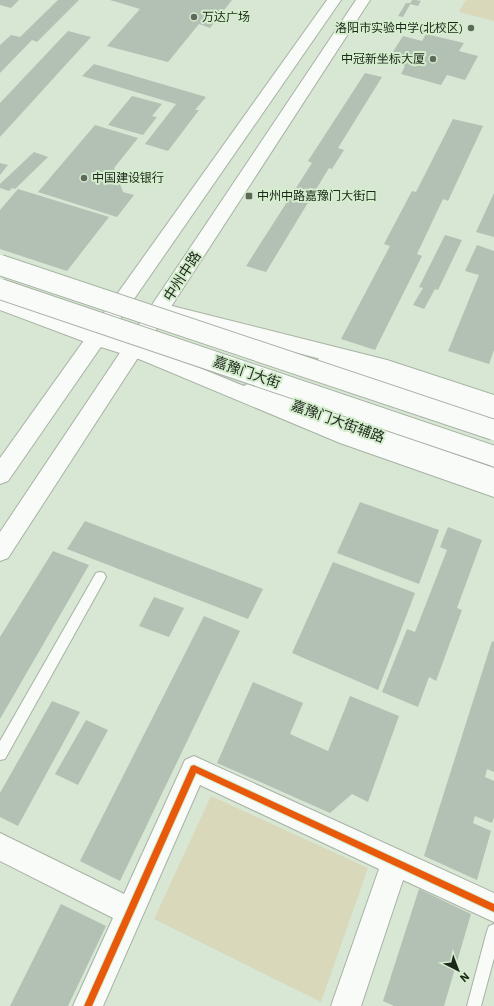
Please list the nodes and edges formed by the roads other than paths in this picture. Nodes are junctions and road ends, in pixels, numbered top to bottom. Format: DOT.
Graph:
graph roads {
  1 [pos="334,0"];
  2 [pos="363,0"];
  3 [pos="0,259"];
  4 [pos="0,265"];
  5 [pos="0,288"];
  6 [pos="124,300"];
  7 [pos="0,303"];
  8 [pos="160,310"];
  9 [pos="95,338"];
  10 [pos="134,349"];
  11 [pos="494,403"];
  12 [pos="494,418"];
  13 [pos="494,430"];
  14 [pos="494,456"];
  15 [pos="0,475"];
  16 [pos="494,477"];
  17 [pos="494,488"];
  18 [pos="0,551"];
  19 [pos="100,577"];
  20 [pos="0,754"];
  21 [pos="0,847"];
  22 [pos="395,862"];
  23 [pos="494,908"];
  24 [pos="130,912"];
  25 [pos="494,931"];
  26 [pos="88,1006"];
  27 [pos="346,1006"];
  28 [pos="474,1006"];
  1 -- 6 [label="main road"];
  2 -- 8 [label="main road, 中州中路"];
  3 -- 6 [label="main road"];
  4 -- 13 [label="main road, 嘉豫门大街, bridge"];
  5 -- 14 [label="main road, 嘉豫门大街, bridge"];
  6 -- 8 [label="main road"];
  6 -- 9 [label="main road"];
  7 -- 9 [label="main road, 嘉豫门大街辅路"];
  8 -- 10 [label="main road, 中州中路"];
  8 -- 11 [label="main road"];
  8 -- 12 [label="main road"];
  9 -- 10 [label="main road, 嘉豫门大街辅路"];
  9 -- 15 [label="main road"];
  10 -- 16 [label="main road, 嘉豫门大街辅路"];
  10 -- 17 [label="main road"];
  10 -- 18 [label="main road, 中州中路"];
  19 -- 20 [label="lane"];
  21 -- 24 [label="main road"];
  22 -- 23 [label="main road"];
  22 -- 24 [label="main road"];
  22 -- 27 [label="main road"];
  24 -- 26 [label="main road"];
  25 -- 28 [label="lane"];
}
